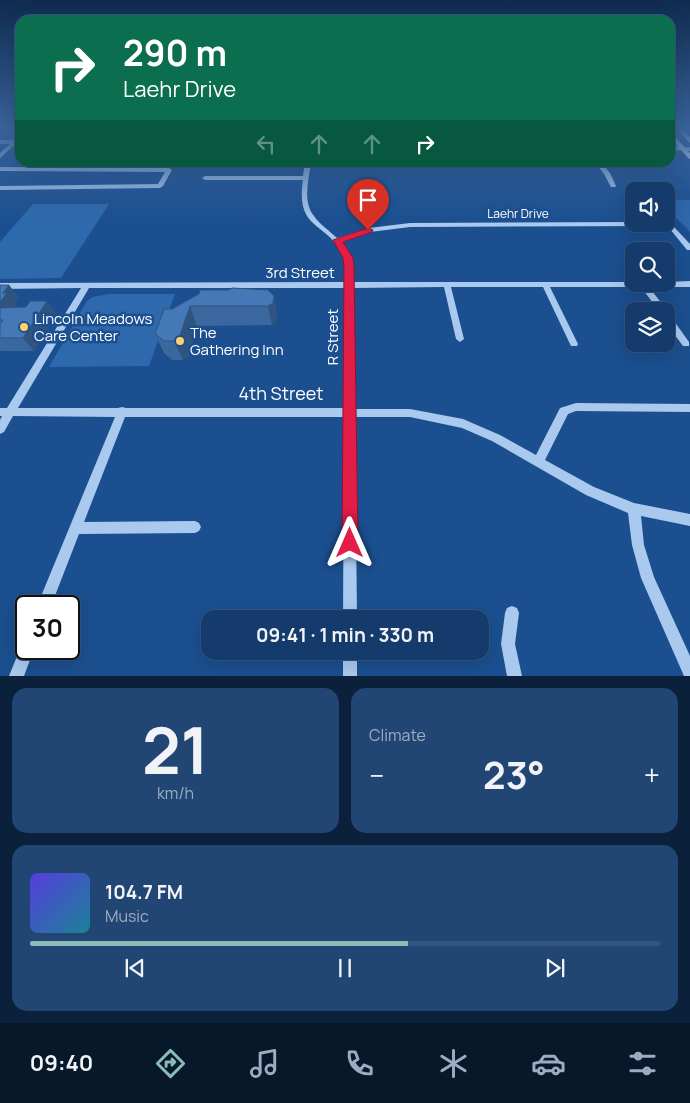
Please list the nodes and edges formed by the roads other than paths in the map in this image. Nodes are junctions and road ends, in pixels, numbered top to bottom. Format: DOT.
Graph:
graph roads {
  1 [pos="307,167"];
  2 [pos="602,167"];
  3 [pos="0,169"];
  4 [pos="204,178"];
  5 [pos="306,178"];
  6 [pos="613,186"];
  7 [pos="0,188"];
  8 [pos="338,240"];
  9 [pos="690,248"];
  10 [pos="545,284"];
  11 [pos="625,284"];
  12 [pos="675,284"];
  13 [pos="690,284"];
  14 [pos="349,285"];
  15 [pos="447,285"];
  16 [pos="0,286"];
  17 [pos="86,286"];
  18 [pos="675,329"];
  19 [pos="460,339"];
  20 [pos="574,344"];
  21 [pos="686,344"];
  22 [pos="690,408"];
  23 [pos="122,411"];
  24 [pos="349,411"];
  25 [pos="5,412"];
  26 [pos="0,429"];
  27 [pos="539,460"];
  28 [pos="634,509"];
  29 [pos="690,520"];
  30 [pos="194,527"];
  31 [pos="75,528"];
  32 [pos="48,595"];
  33 [pos="350,610"];
  34 [pos="512,612"];
  35 [pos="23,660"];
  36 [pos="350,660"];
  37 [pos="690,674"];
  38 [pos="16,676"];
  39 [pos="350,676"];
  40 [pos="515,676"];
  1 -- 5 [label="street, R Street"];
  2 -- 6 [label="street"];
  3 -- 7 [label="street"];
  4 -- 5 [label="street"];
  5 -- 8 [label="street, R Street"];
  8 -- 9 [label="street, Laehr Drive"];
  8 -- 14 [label="street, R Street"];
  10 -- 11 [label="street, 3rd Street"];
  10 -- 15 [label="street, 3rd Street"];
  10 -- 20 [label="street"];
  12 -- 13 [label="street, 3rd Street"];
  14 -- 15 [label="street, 3rd Street"];
  14 -- 17 [label="street, 3rd Street"];
  14 -- 24 [label="street, R Street"];
  15 -- 19 [label="street"];
  16 -- 17 [label="street, 3rd Street"];
  17 -- 25 [label="street"];
  18 -- 21 [label="street"];
  22 -- 27 [label="street"];
  23 -- 24 [label="street, 4th Street"];
  23 -- 25 [label="street, 4th Street"];
  23 -- 31 [label="street"];
  24 -- 27 [label="street, 4th Street"];
  24 -- 33 [label="street, R Street"];
  25 -- 26 [label="street"];
  27 -- 28 [label="street, 4th Street"];
  28 -- 29 [label="street, 4th Street"];
  28 -- 37 [label="street"];
  30 -- 31 [label="street"];
  31 -- 32 [label="street"];
  34 -- 40 [label="street"];
  35 -- 38 [label="street"];
  36 -- 39 [label="street"];
}
